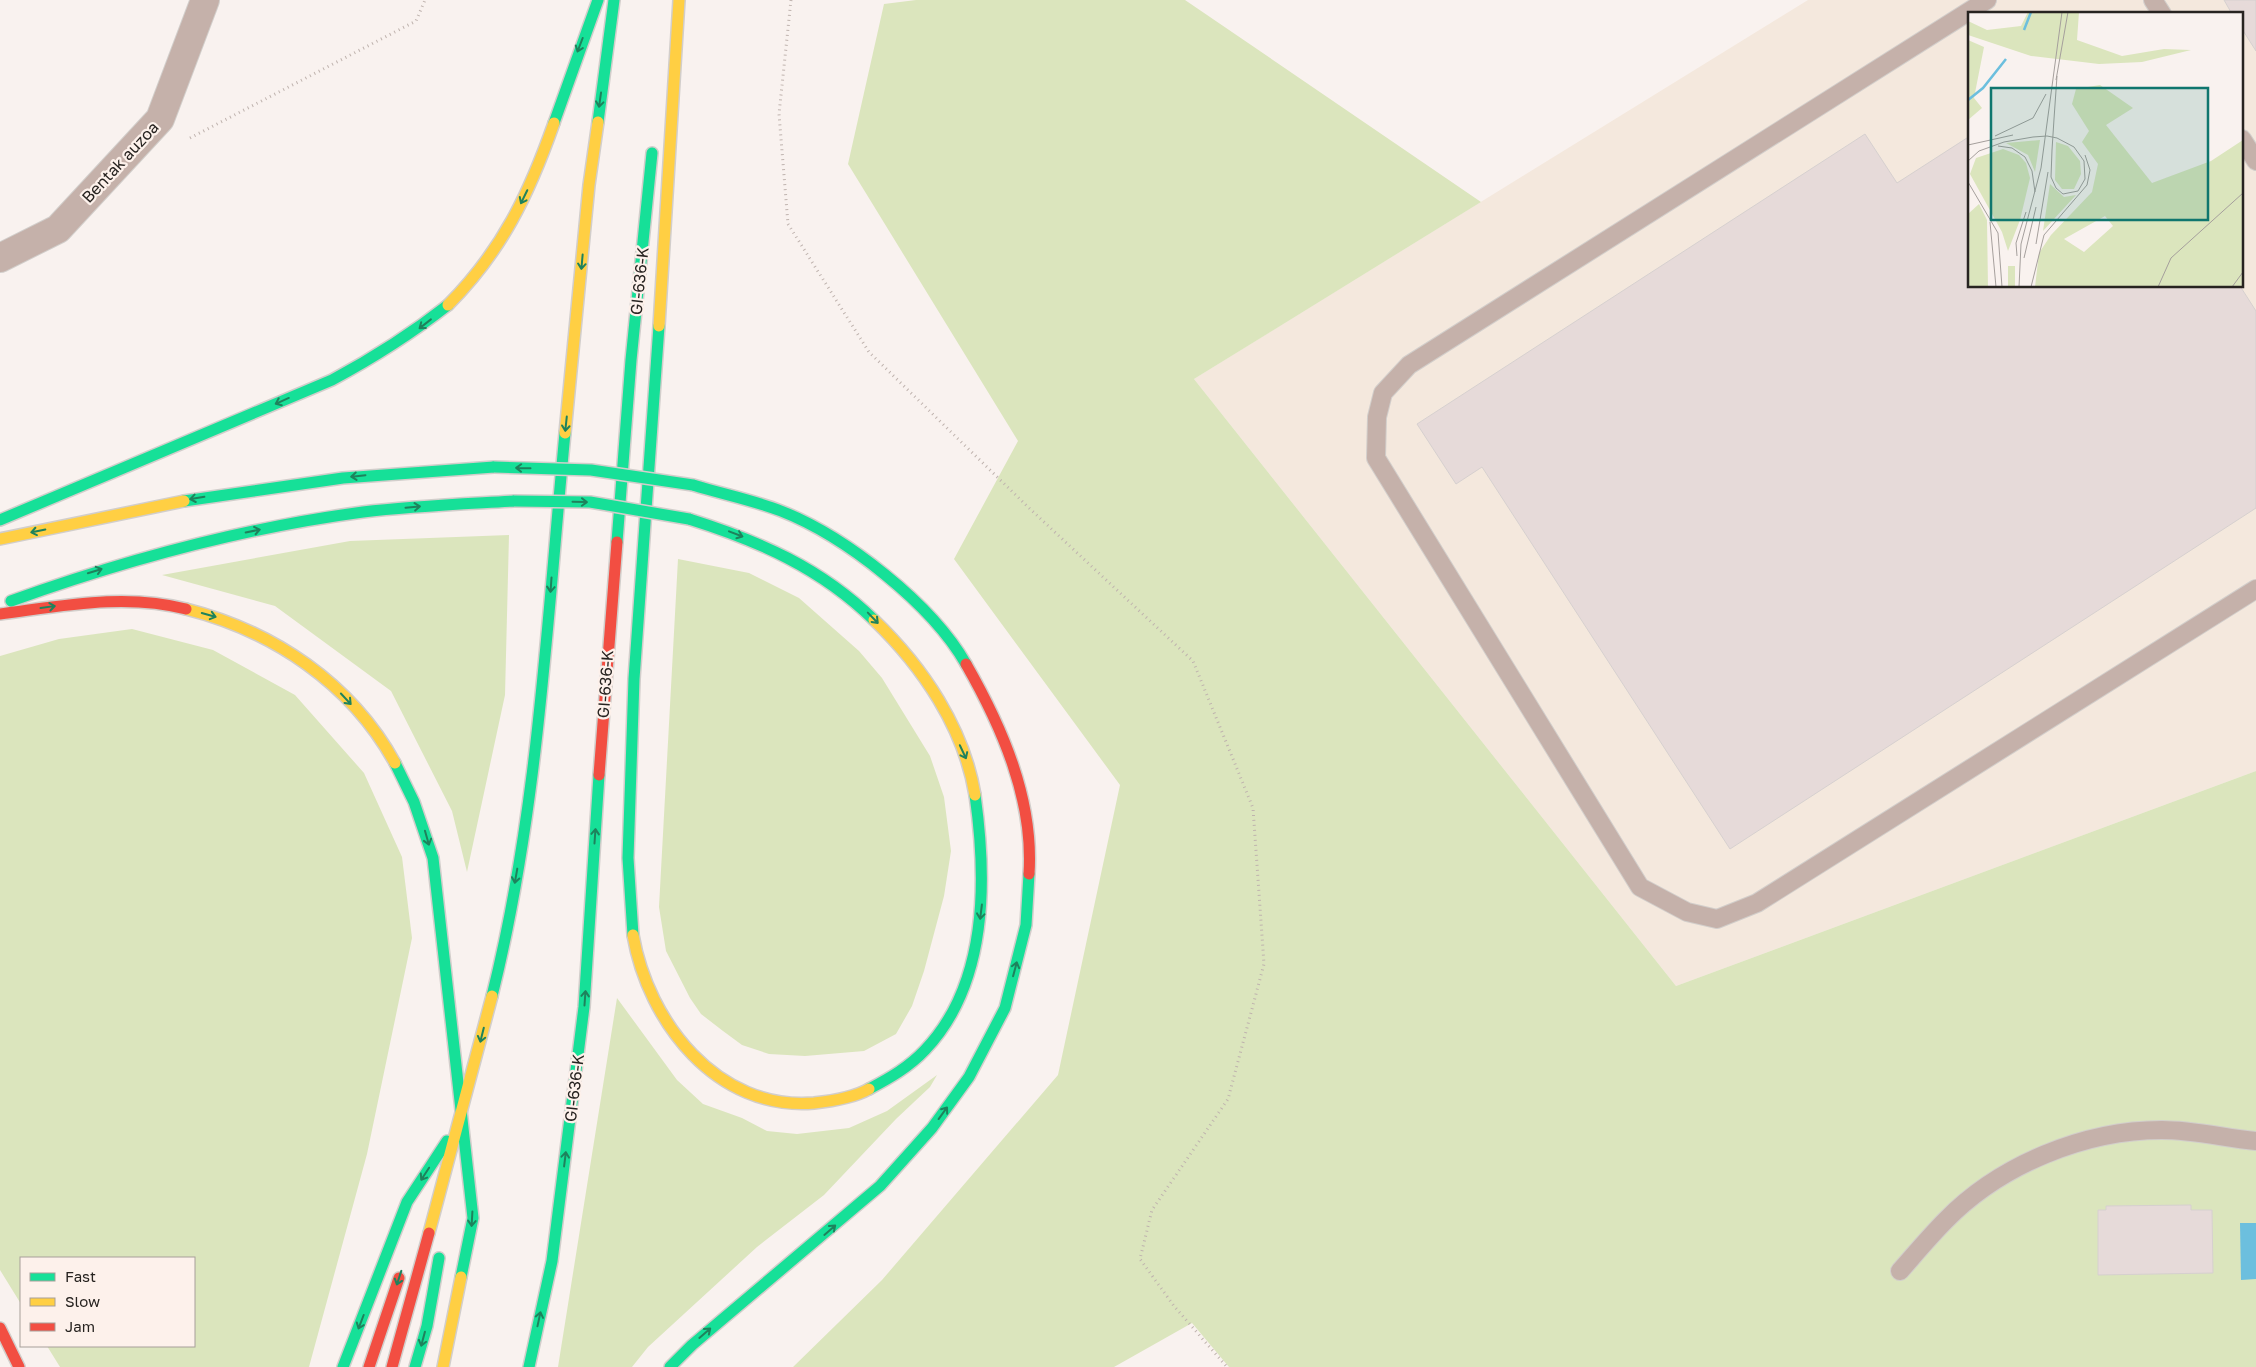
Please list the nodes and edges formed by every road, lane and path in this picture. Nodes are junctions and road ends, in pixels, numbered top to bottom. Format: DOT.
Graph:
graph roads {
  1 [pos="205,0"];
  2 [pos="425,0"];
  3 [pos="598,0"];
  4 [pos="614,0"];
  5 [pos="670,0"];
  6 [pos="679,0"];
  7 [pos="791,0"];
  8 [pos="1987,0"];
  9 [pos="2153,0"];
  10 [pos="2161,12"];
  11 [pos="664,46"];
  12 [pos="188,139"];
  13 [pos="2244,142"];
  14 [pos="653,143"];
  15 [pos="2256,161"];
  16 [pos="0,258"];
  17 [pos="0,520"];
  18 [pos="0,539"];
  19 [pos="2256,589"];
  20 [pos="0,605"];
  21 [pos="0,614"];
  22 [pos="461,1118"];
  23 [pos="2256,1142"];
  24 [pos="425,1203"];
  25 [pos="447,1210"];
  26 [pos="441,1248"];
  27 [pos="403,1266"];
  28 [pos="1900,1271"];
  29 [pos="0,1328"];
  30 [pos="19,1367"];
  31 [pos="344,1367"];
  32 [pos="369,1367"];
  33 [pos="392,1367"];
  34 [pos="416,1367"];
  35 [pos="443,1367"];
  36 [pos="530,1367"];
  37 [pos="670,1367"];
  38 [pos="1227,1367"];
  1 -- 16 [label="street, Bentak auzoa"];
  2 -- 12 [label="path"];
  3 -- 17 [label="highway, one-way"];
  4 -- 22 [label="highway, one-way"];
  5 -- 11 [label="highway"];
  20 -- 6 [label="highway, one-way, bridge"];
  7 -- 38 [label="path"];
  8 -- 19 [label="lane"];
  9 -- 10 [label="lane"];
  13 -- 15 [label="lane"];
  36 -- 14 [label="highway, GI-636-K, one-way"];
  37 -- 18 [label="highway, one-way, bridge"];
  21 -- 22 [label="highway, one-way"];
  22 -- 24 [label="highway"];
  22 -- 25 [label="highway"];
  22 -- 31 [label="highway, one-way"];
  22 -- 33 [label="highway"];
  22 -- 35 [label="highway, one-way"];
  23 -- 28 [label="lane"];
  26 -- 34 [label="highway, one-way"];
  27 -- 32 [label="highway, one-way"];
  29 -- 30 [label="highway"];
}
